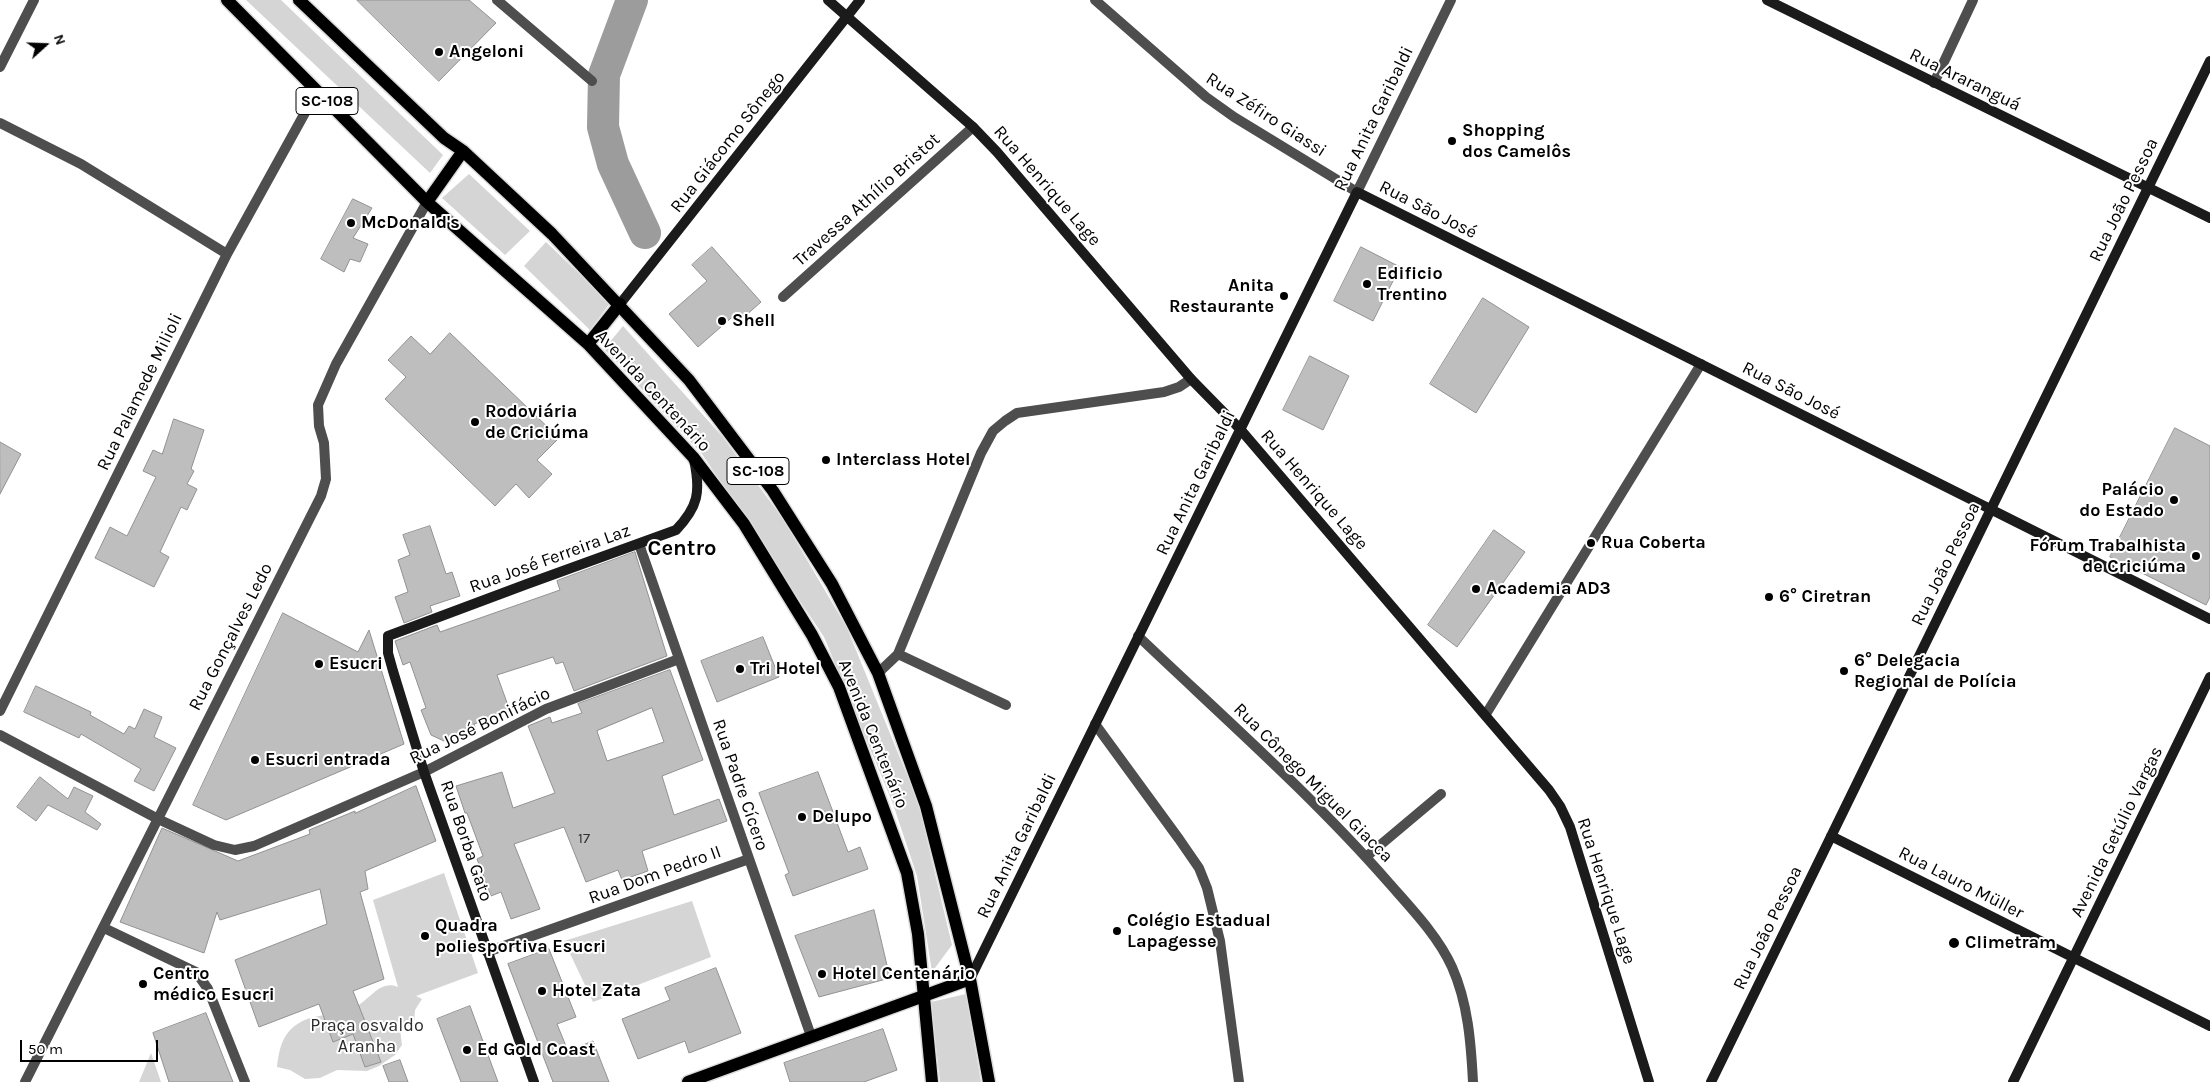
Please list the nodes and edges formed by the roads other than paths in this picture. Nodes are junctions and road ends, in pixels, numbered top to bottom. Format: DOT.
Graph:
graph roads {
  1 [pos="34,0"];
  2 [pos="227,0"];
  3 [pos="299,0"];
  4 [pos="497,0"];
  5 [pos="828,0"];
  6 [pos="860,0"];
  7 [pos="1095,0"];
  8 [pos="1451,0"];
  9 [pos="1767,0"];
  10 [pos="1974,0"];
  11 [pos="848,16"];
  12 [pos="2210,61"];
  13 [pos="0,67"];
  14 [pos="592,81"];
  15 [pos="1934,83"];
  16 [pos="317,91"];
  17 [pos="0,124"];
  18 [pos="973,127"];
  19 [pos="464,151"];
  20 [pos="2148,188"];
  21 [pos="1356,192"];
  22 [pos="427,202"];
  23 [pos="2210,218"];
  24 [pos="227,254"];
  25 [pos="783,297"];
  26 [pos="620,304"];
  27 [pos="588,344"];
  28 [pos="1701,364"];
  29 [pos="1191,379"];
  30 [pos="1240,429"];
  31 [pos="693,457"];
  32 [pos="1991,510"];
  33 [pos="639,544"];
  34 [pos="2210,619"];
  35 [pos="388,636"];
  36 [pos="1138,636"];
  37 [pos="898,654"];
  38 [pos="679,660"];
  39 [pos="878,673"];
  40 [pos="2210,677"];
  41 [pos="1006,706"];
  42 [pos="0,711"];
  43 [pos="1486,714"];
  44 [pos="1095,724"];
  45 [pos="0,735"];
  46 [pos="424,772"];
  47 [pos="1441,794"];
  48 [pos="158,819"];
  49 [pos="1831,836"];
  50 [pos="1366,857"];
  51 [pos="749,859"];
  52 [pos="104,928"];
  53 [pos="487,952"];
  54 [pos="2073,958"];
  55 [pos="970,979"];
  56 [pos="924,995"];
  57 [pos="2210,1026"];
  58 [pos="811,1036"];
  59 [pos="25,1082"];
  60 [pos="246,1082"];
  61 [pos="534,1082"];
  62 [pos="688,1082"];
  63 [pos="932,1082"];
  64 [pos="989,1082"];
  65 [pos="1239,1082"];
  66 [pos="1474,1082"];
  67 [pos="1649,1082"];
  68 [pos="1711,1082"];
  69 [pos="2013,1082"];
  1 -- 13 [label="street"];
  2 -- 16 [label="main road, Avenida Centenário / SC-108"];
  3 -- 19 [label="main road, Avenida Centenário / SC-108"];
  4 -- 14 [label="street"];
  5 -- 11 [label="street, Rua Henrique Lage"];
  6 -- 11 [label="street, Rua Giácomo Sônego"];
  7 -- 21 [label="street, Rua Zéfiro Giassi"];
  8 -- 21 [label="street, Rua Anita Garibaldi"];
  9 -- 15 [label="street, Rua Araranguá"];
  10 -- 15 [label="street"];
  11 -- 18 [label="street, Rua Henrique Lage"];
  11 -- 26 [label="street, Rua Giácomo Sônego"];
  12 -- 20 [label="street, Rua João Pessoa"];
  15 -- 20 [label="street, Rua Araranguá"];
  16 -- 22 [label="main road, Avenida Centenário / SC-108"];
  16 -- 24 [label="street, Rua Palamede Milioli"];
  17 -- 24 [label="street"];
  18 -- 25 [label="street, Travessa Athílio Bristot"];
  18 -- 29 [label="street, Rua Henrique Lage"];
  19 -- 22 [label="main road"];
  19 -- 26 [label="main road, Avenida Centenário / SC-108"];
  20 -- 23 [label="street, Rua Araranguá"];
  20 -- 32 [label="street, Rua João Pessoa"];
  21 -- 28 [label="street, Rua São José"];
  21 -- 30 [label="street, Rua Anita Garibaldi"];
  22 -- 27 [label="main road, Avenida Centenário"];
  22 -- 48 [label="street, Rua Gonçalves Ledo"];
  24 -- 42 [label="street, Rua Palamede Milioli"];
  26 -- 27 [label="main road"];
  26 -- 39 [label="main road, Avenida Centenário / SC-108"];
  27 -- 31 [label="main road, Avenida Centenário"];
  28 -- 32 [label="street, Rua São José"];
  28 -- 43 [label="street"];
  29 -- 30 [label="street, Rua Henrique Lage"];
  29 -- 37 [label="street"];
  30 -- 36 [label="street, Rua Anita Garibaldi"];
  30 -- 43 [label="street, Rua Henrique Lage"];
  31 -- 33 [label="street, Rua José Ferreira Laz"];
  31 -- 56 [label="main road, Avenida Centenário"];
  32 -- 34 [label="street, Rua São José"];
  32 -- 49 [label="street, Rua João Pessoa"];
  33 -- 35 [label="street, Rua José Ferreira Laz"];
  33 -- 38 [label="street, Rua Padre Cícero"];
  35 -- 46 [label="street, Rua Borba Gato"];
  36 -- 44 [label="street, Rua Anita Garibaldi"];
  36 -- 50 [label="street, Rua Cônego Miguel Giacca"];
  37 -- 39 [label="street"];
  37 -- 41 [label="street"];
  38 -- 46 [label="street, Rua José Bonifácio"];
  38 -- 51 [label="street, Rua Padre Cícero"];
  39 -- 55 [label="main road, Avenida Centenário / SC-108"];
  40 -- 54 [label="street, Avenida Getúlio Vargas"];
  43 -- 67 [label="street, Rua Henrique Lage"];
  44 -- 55 [label="street, Rua Anita Garibaldi"];
  44 -- 65 [label="street"];
  45 -- 48 [label="street, Rua José Bonifácio"];
  46 -- 48 [label="street, Rua José Bonifácio"];
  46 -- 53 [label="street, Rua Borba Gato"];
  47 -- 50 [label="street"];
  48 -- 52 [label="street, Rua Gonçalves Ledo"];
  49 -- 54 [label="street, Rua Lauro Müller"];
  49 -- 68 [label="street, Rua João Pessoa"];
  50 -- 66 [label="street, Rua Cônego Miguel Giacca"];
  51 -- 53 [label="street, Rua Dom Pedro II"];
  51 -- 58 [label="street, Rua Padre Cícero"];
  52 -- 59 [label="street, Rua Gonçalves Ledo"];
  52 -- 60 [label="street"];
  53 -- 61 [label="street, Rua Borba Gato"];
  54 -- 57 [label="street, Rua Lauro Müller"];
  54 -- 69 [label="street, Avenida Getúlio Vargas"];
  55 -- 56 [label="main road"];
  55 -- 64 [label="main road, Avenida Centenário / SC-108"];
  56 -- 58 [label="main road"];
  56 -- 63 [label="main road, Avenida Centenário"];
  58 -- 62 [label="main road"];
}
